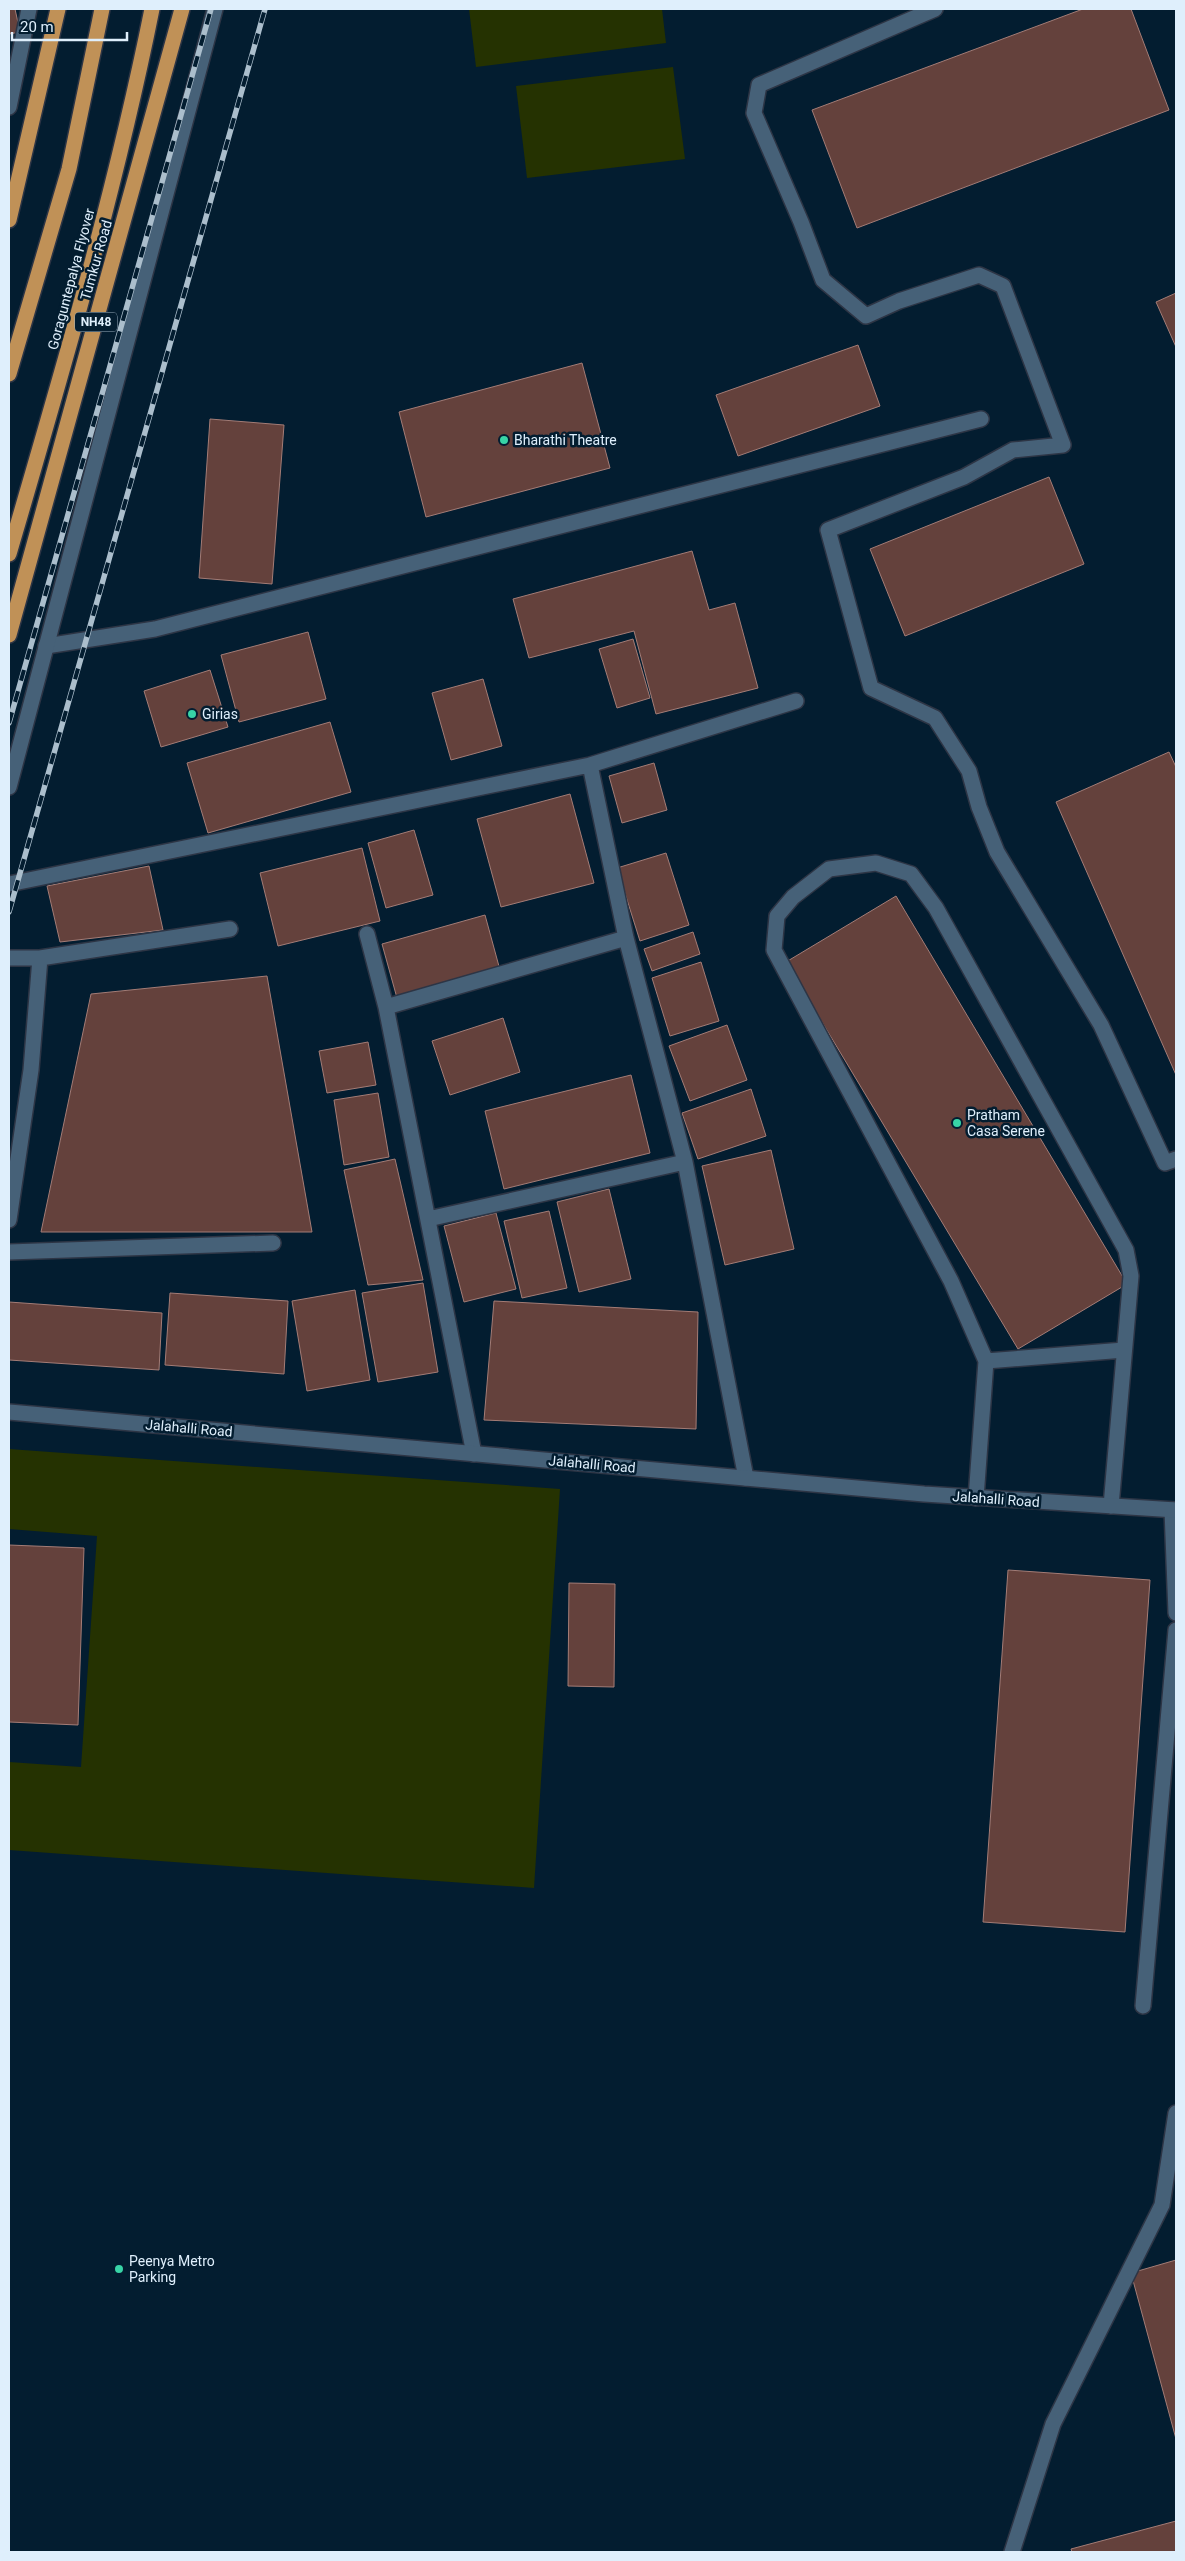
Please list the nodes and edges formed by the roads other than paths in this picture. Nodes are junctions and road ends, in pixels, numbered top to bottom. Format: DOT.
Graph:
graph roads {
  1 [pos="29,9"];
  2 [pos="58,9"];
  3 [pos="102,9"];
  4 [pos="152,9"];
  5 [pos="182,9"];
  6 [pos="215,9"];
  7 [pos="935,9"];
  8 [pos="9,108"];
  9 [pos="9,220"];
  10 [pos="9,374"];
  11 [pos="981,419"];
  12 [pos="9,554"];
  13 [pos="9,635"];
  14 [pos="46,646"];
  15 [pos="796,701"];
  16 [pos="590,765"];
  17 [pos="9,787"];
  18 [pos="9,884"];
  19 [pos="230,929"];
  20 [pos="367,934"];
  21 [pos="626,938"];
  22 [pos="9,958"];
  23 [pos="40,958"];
  24 [pos="386,1007"];
  25 [pos="1176,1159"];
  26 [pos="685,1162"];
  27 [pos="428,1219"];
  28 [pos="9,1220"];
  29 [pos="273,1243"];
  30 [pos="9,1252"];
  31 [pos="1124,1350"];
  32 [pos="986,1361"];
  33 [pos="9,1412"];
  34 [pos="474,1454"];
  35 [pos="746,1478"];
  36 [pos="976,1498"];
  37 [pos="1111,1506"];
  38 [pos="1174,1510"];
  39 [pos="1176,1613"];
  40 [pos="1176,1630"];
  41 [pos="1144,2006"];
  42 [pos="1176,2113"];
  43 [pos="1012,2552"];
  1 -- 8 [label="street"];
  2 -- 9 [label="highway"];
  3 -- 10 [label="highway"];
  4 -- 12 [label="highway, Goraguntepalya Flyover"];
  5 -- 13 [label="highway, Tumkur Road / NH48"];
  6 -- 14 [label="street"];
  7 -- 25 [label="street"];
  11 -- 14 [label="street"];
  14 -- 17 [label="street"];
  15 -- 16 [label="street"];
  16 -- 18 [label="street"];
  16 -- 21 [label="street"];
  19 -- 23 [label="street"];
  20 -- 24 [label="street"];
  21 -- 24 [label="street"];
  21 -- 26 [label="street"];
  22 -- 23 [label="street"];
  23 -- 28 [label="street"];
  24 -- 27 [label="street"];
  26 -- 27 [label="street"];
  26 -- 35 [label="street"];
  27 -- 34 [label="street"];
  29 -- 30 [label="street"];
  31 -- 32 [label="street"];
  31 -- 32 [label="street"];
  31 -- 37 [label="street"];
  32 -- 36 [label="street"];
  33 -- 34 [label="street, Jalahalli Road"];
  34 -- 35 [label="street, Jalahalli Road"];
  35 -- 36 [label="street, Jalahalli Road"];
  36 -- 37 [label="street, Jalahalli Road"];
  37 -- 38 [label="street, Jalahalli Road"];
  38 -- 39 [label="street"];
  40 -- 41 [label="street"];
  42 -- 43 [label="street"];
}
